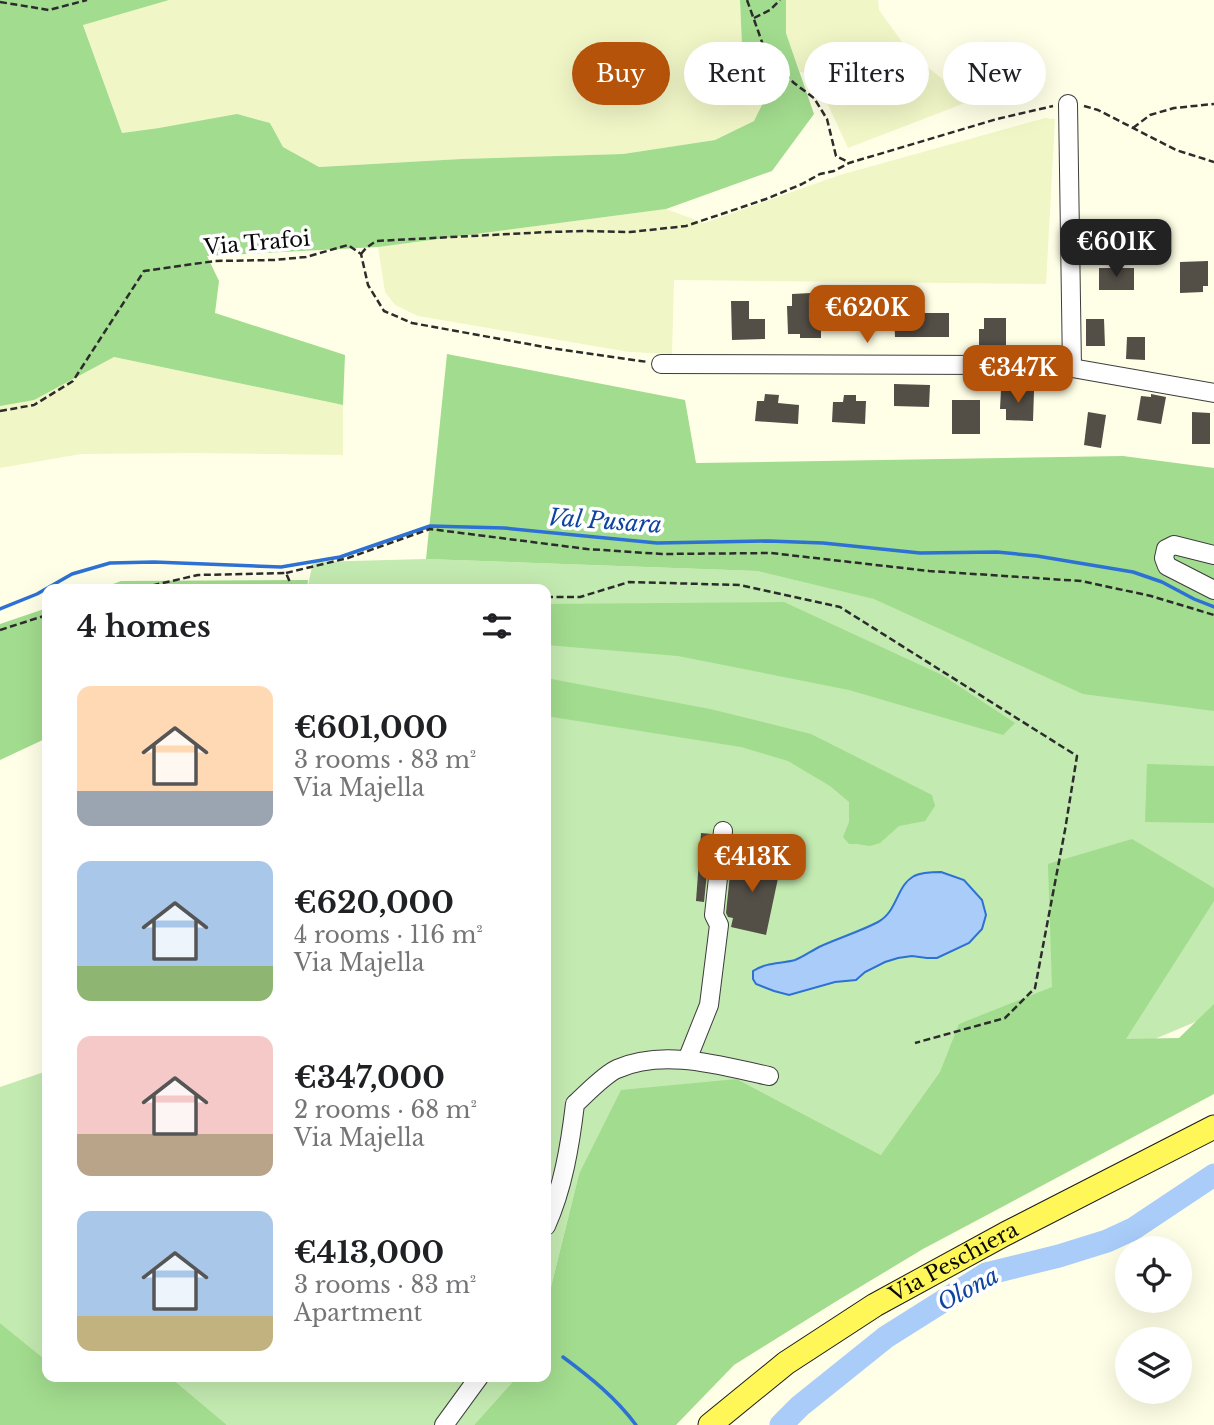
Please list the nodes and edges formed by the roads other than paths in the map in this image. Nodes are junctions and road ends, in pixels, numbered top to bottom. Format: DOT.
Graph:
graph roads {
  1 [pos="1068,104"];
  2 [pos="661,364"];
  3 [pos="1072,368"];
  4 [pos="1214,393"];
  5 [pos="1214,555"];
  6 [pos="1214,590"];
  7 [pos="723,831"];
  8 [pos="687,1060"];
  9 [pos="769,1076"];
  10 [pos="1214,1127"];
  11 [pos="551,1215"];
  12 [pos="475,1382"];
  13 [pos="444,1425"];
  14 [pos="710,1425"];
  1 -- 3 [label="street"];
  2 -- 3 [label="street"];
  3 -- 4 [label="street"];
  5 -- 6 [label="street"];
  7 -- 8 [label="street"];
  8 -- 9 [label="street"];
  8 -- 11 [label="street"];
  10 -- 14 [label="main road, Via Peschiera"];
  12 -- 13 [label="street"];
}
